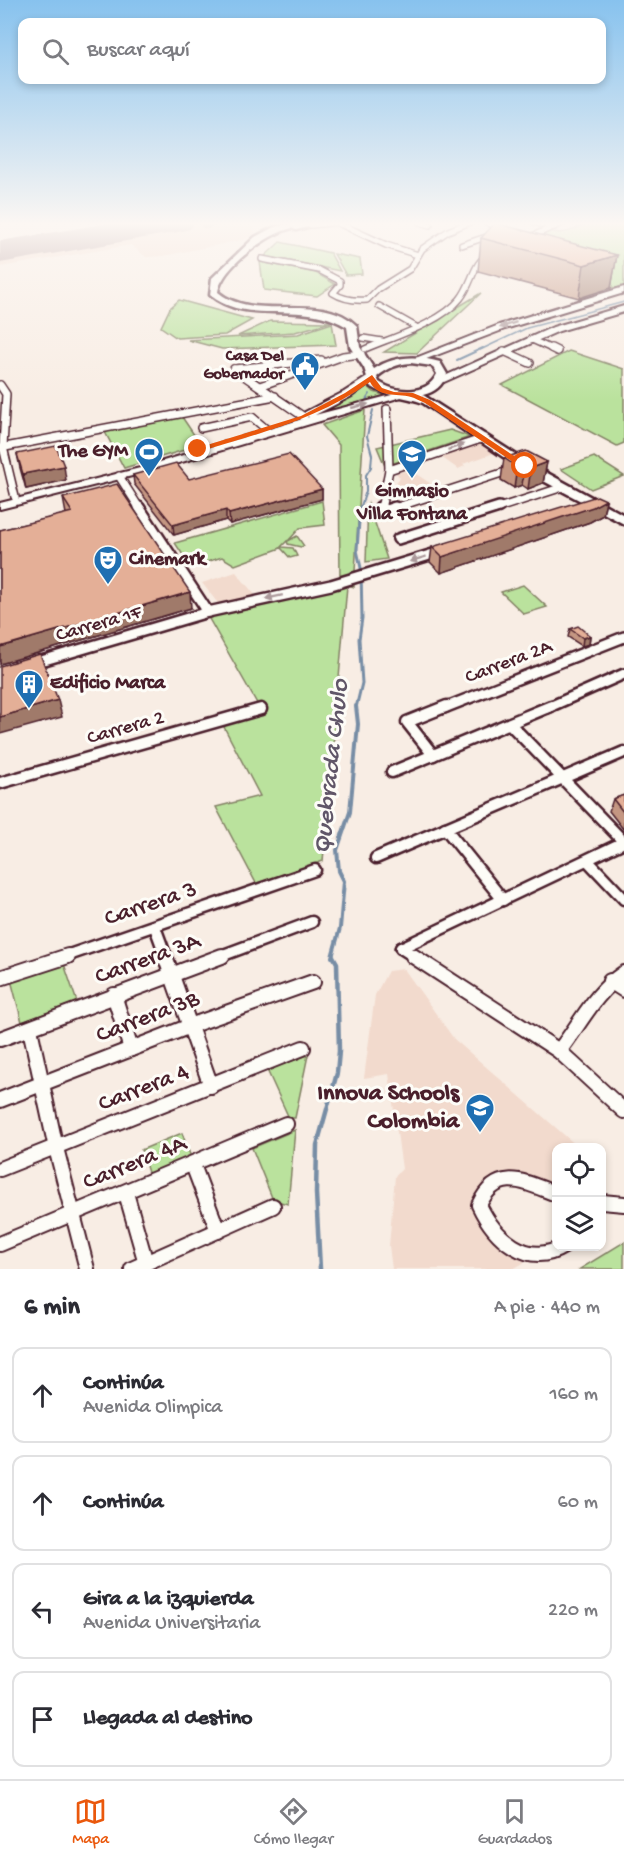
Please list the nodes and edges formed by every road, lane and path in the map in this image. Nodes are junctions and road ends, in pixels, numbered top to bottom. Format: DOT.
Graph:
graph roads {
  1 [pos="215,281"];
  2 [pos="225,281"];
  3 [pos="340,281"];
  4 [pos="391,281"];
  5 [pos="468,281"];
  6 [pos="624,290"];
  7 [pos="379,306"];
  8 [pos="624,309"];
  9 [pos="416,327"];
  10 [pos="363,338"];
  11 [pos="530,339"];
  12 [pos="384,340"];
  13 [pos="504,351"];
  14 [pos="557,351"];
  15 [pos="370,354"];
  16 [pos="336,359"];
  17 [pos="418,359"];
  18 [pos="401,360"];
  19 [pos="530,363"];
  20 [pos="372,376"];
  21 [pos="441,380"];
  22 [pos="0,385"];
  23 [pos="260,386"];
  24 [pos="426,390"];
  25 [pos="3,394"];
  26 [pos="407,395"];
  27 [pos="275,396"];
  28 [pos="387,409"];
  29 [pos="304,417"];
  30 [pos="201,428"];
  31 [pos="266,429"];
  32 [pos="484,438"];
  33 [pos="2,448"];
  34 [pos="525,466"];
  35 [pos="389,470"];
  36 [pos="119,476"];
  37 [pos="563,487"];
  38 [pos="15,497"];
  39 [pos="0,500"];
  40 [pos="0,506"];
  41 [pos="624,513"];
  42 [pos="624,520"];
  43 [pos="398,539"];
  44 [pos="457,547"];
  45 [pos="208,612"];
  46 [pos="622,641"];
  47 [pos="22,667"];
  48 [pos="624,674"];
  49 [pos="261,709"];
  50 [pos="510,724"];
  51 [pos="624,752"];
  52 [pos="434,755"];
  53 [pos="392,772"];
  54 [pos="563,779"];
  55 [pos="0,783"];
  56 [pos="446,828"];
  57 [pos="624,842"];
  58 [pos="376,858"];
  59 [pos="588,861"];
  60 [pos="315,870"];
  61 [pos="624,899"];
  62 [pos="503,900"];
  63 [pos="312,922"];
  64 [pos="155,927"];
  65 [pos="624,973"];
  66 [pos="172,976"];
  67 [pos="0,978"];
  68 [pos="610,981"];
  69 [pos="313,982"];
  70 [pos="624,990"];
  71 [pos="114,995"];
  72 [pos="190,1026"];
  73 [pos="30,1029"];
  74 [pos="0,1039"];
  75 [pos="303,1048"];
  76 [pos="131,1049"];
  77 [pos="559,1051"];
  78 [pos="42,1084"];
  79 [pos="211,1086"];
  80 [pos="0,1100"];
  81 [pos="624,1111"];
  82 [pos="286,1124"];
  83 [pos="56,1148"];
  84 [pos="193,1165"];
  85 [pos="0,1169"];
  86 [pos="126,1193"];
  87 [pos="552,1193"];
  88 [pos="273,1206"];
  89 [pos="74,1213"];
  90 [pos="218,1231"];
  91 [pos="0,1244"];
  92 [pos="556,1251"];
  93 [pos="139,1266"];
  94 [pos="87,1269"];
  1 -- 15 [label="main road"];
  2 -- 10 [label="main road"];
  3 -- 4 [label="street"];
  5 -- 9 [label="street"];
  6 -- 17 [label="main road, one-way"];
  7 -- 9 [label="street"];
  8 -- 11 [label="main road"];
  9 -- 12 [label="street"];
  10 -- 12 [label="street"];
  10 -- 15 [label="main road"];
  11 -- 13 [label="main road"];
  11 -- 14 [label="street"];
  12 -- 15 [label="street"];
  13 -- 19 [label="street"];
  13 -- 21 [label="main road"];
  15 -- 16 [label="street"];
  15 -- 18 [label="main road"];
  15 -- 20 [label="main road"];
  16 -- 23 [label="street"];
  16 -- 23 [label="street"];
  17 -- 18 [label="main road"];
  17 -- 21 [label="main road"];
  18 -- 20 [label="main road"];
  20 -- 26 [label="main road"];
  20 -- 29 [label="main road"];
  21 -- 24 [label="main road"];
  22 -- 25 [label="street"];
  23 -- 27 [label="street"];
  24 -- 26 [label="main road"];
  24 -- 41 [label="main road"];
  25 -- 33 [label="street"];
  26 -- 32 [label="main road"];
  36 -- 26 [label="main road, one-way"];
  27 -- 29 [label="street"];
  27 -- 33 [label="street"];
  28 -- 35 [label="street"];
  29 -- 31 [label="main road"];
  30 -- 31 [label="street"];
  31 -- 38 [label="main road"];
  32 -- 34 [label="main road"];
  35 -- 32 [label="street, one-way"];
  33 -- 38 [label="street"];
  34 -- 35 [label="street"];
  34 -- 37 [label="main road"];
  36 -- 40 [label="main road"];
  36 -- 45 [label="street"];
  37 -- 42 [label="main road"];
  37 -- 43 [label="street"];
  38 -- 39 [label="main road"];
  44 -- 45 [label="street, Carrera 1F, one-way"];
  45 -- 47 [label="street, Carrera 1F"];
  46 -- 52 [label="street, Carrera 2A"];
  48 -- 50 [label="street"];
  49 -- 55 [label="street, Carrera 2"];
  50 -- 52 [label="street"];
  50 -- 54 [label="street"];
  51 -- 54 [label="street"];
  52 -- 53 [label="street"];
  54 -- 56 [label="street"];
  54 -- 57 [label="street"];
  56 -- 58 [label="street"];
  56 -- 62 [label="street"];
  57 -- 59 [label="street"];
  59 -- 61 [label="street"];
  59 -- 62 [label="street"];
  60 -- 64 [label="street, Carrera 3"];
  62 -- 77 [label="street"];
  63 -- 66 [label="street, Carrera 3A"];
  64 -- 66 [label="street"];
  64 -- 67 [label="street, Carrera 3"];
  65 -- 68 [label="street"];
  66 -- 71 [label="street, Carrera 3A"];
  66 -- 72 [label="street"];
  68 -- 70 [label="street"];
  68 -- 77 [label="street"];
  69 -- 72 [label="street, Carrera 3B"];
  71 -- 73 [label="street, Carrera 3A"];
  71 -- 76 [label="street"];
  72 -- 76 [label="street, Carrera 3B"];
  72 -- 79 [label="street"];
  73 -- 74 [label="street, Carrera 3A"];
  73 -- 78 [label="street"];
  75 -- 79 [label="street, Carrera 4"];
  76 -- 78 [label="street, Carrera 3B"];
  77 -- 81 [label="street"];
  78 -- 80 [label="street, Carrera 3B"];
  78 -- 83 [label="street"];
  79 -- 83 [label="street, Carrera 4"];
  82 -- 84 [label="street, Carrera 4A"];
  83 -- 85 [label="street, Carrera 4"];
  83 -- 89 [label="street"];
  84 -- 86 [label="street, Carrera 4A"];
  84 -- 90 [label="street"];
  86 -- 89 [label="street, Carrera 4A"];
  86 -- 93 [label="street"];
  87 -- 92 [label="street"];
  88 -- 90 [label="street"];
  89 -- 91 [label="street, Carrera 4A"];
  89 -- 94 [label="street"];
  90 -- 93 [label="street"];
}
